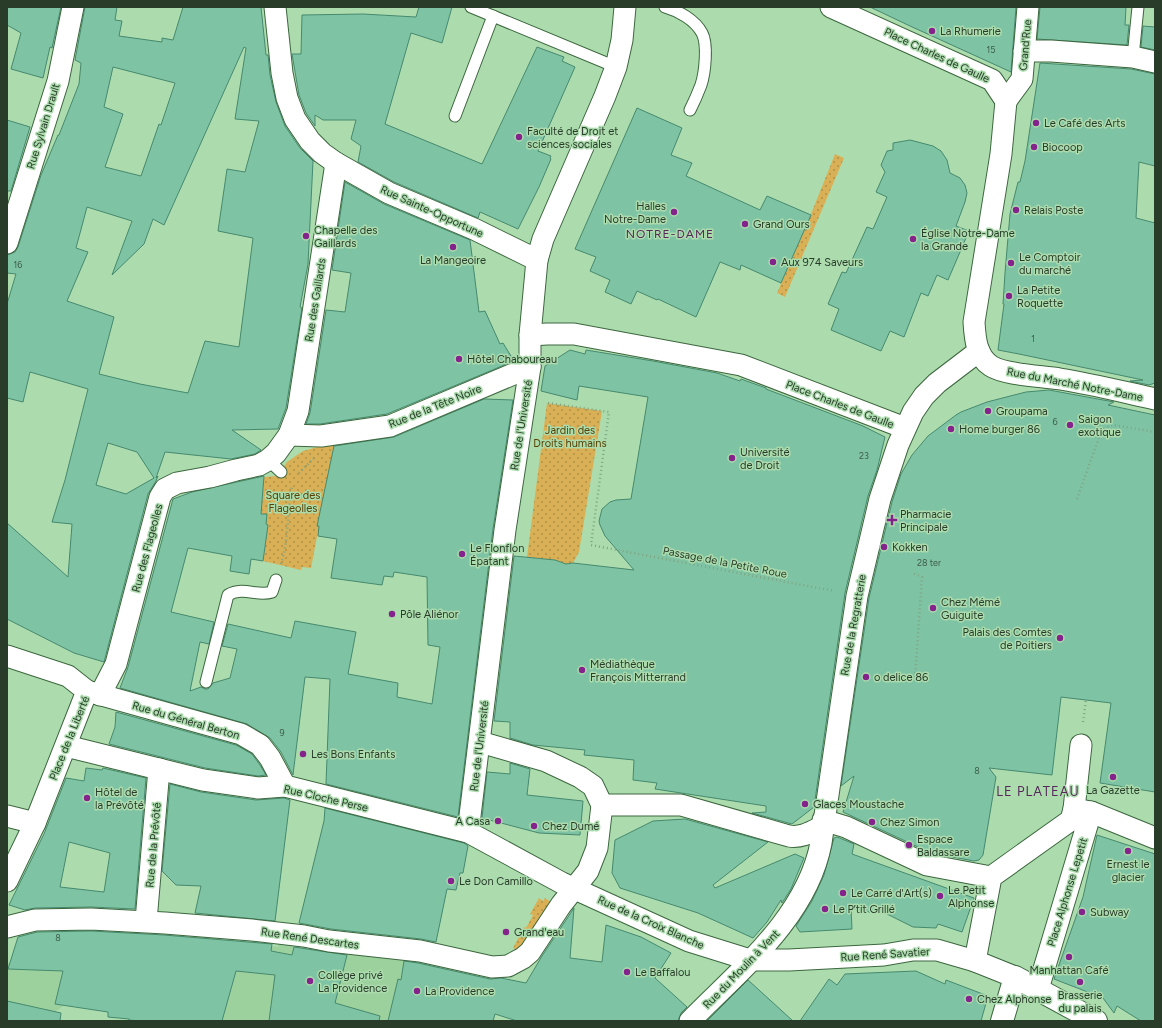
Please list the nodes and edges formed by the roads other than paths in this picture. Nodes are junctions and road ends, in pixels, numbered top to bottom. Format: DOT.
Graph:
graph roads {
  1 [pos="73,7"];
  2 [pos="275,7"];
  3 [pos="471,7"];
  4 [pos="626,7"];
  5 [pos="665,7"];
  6 [pos="831,7"];
  7 [pos="1028,7"];
  8 [pos="1138,7"];
  9 [pos="492,16"];
  10 [pos="1024,51"];
  11 [pos="1133,57"];
  12 [pos="1155,62"];
  13 [pos="616,67"];
  14 [pos="1006,100"];
  15 [pos="690,110"];
  16 [pos="455,116"];
  17 [pos="336,163"];
  18 [pos="7,243"];
  19 [pos="537,260"];
  20 [pos="530,335"];
  21 [pos="979,351"];
  22 [pos="530,367"];
  23 [pos="1155,399"];
  24 [pos="904,428"];
  25 [pos="289,435"];
  26 [pos="276,580"];
  27 [pos="7,656"];
  28 [pos="206,682"];
  29 [pos="94,693"];
  30 [pos="480,742"];
  31 [pos="1081,745"];
  32 [pos="66,746"];
  33 [pos="159,769"];
  34 [pos="285,786"];
  35 [pos="602,805"];
  36 [pos="1082,811"];
  37 [pos="7,816"];
  38 [pos="35,822"];
  39 [pos="823,823"];
  40 [pos="468,832"];
  41 [pos="1155,838"];
  42 [pos="991,877"];
  43 [pos="7,881"];
  44 [pos="575,888"];
  45 [pos="146,922"];
  46 [pos="7,926"];
  47 [pos="750,960"];
  48 [pos="975,961"];
  49 [pos="1015,977"];
  50 [pos="1038,989"];
  51 [pos="690,1021"];
  52 [pos="1002,1021"];
  53 [pos="1096,1021"];
  1 -- 18 [label="street, Rue Sylvain Drault"];
  2 -- 17 [label="street, Rue Sainte-Opportune"];
  3 -- 9 [label="lane"];
  4 -- 13 [label="street, Rue de l'Université"];
  5 -- 15 [label="lane"];
  6 -- 14 [label="street, Place Charles de Gaulle"];
  7 -- 10 [label="street, Grand'Rue"];
  8 -- 11 [label="lane"];
  9 -- 13 [label="lane"];
  9 -- 16 [label="lane"];
  10 -- 11 [label="street"];
  10 -- 14 [label="street, Grand'Rue"];
  11 -- 12 [label="street"];
  13 -- 19 [label="street, Rue de l'Université"];
  14 -- 21 [label="street"];
  17 -- 19 [label="street, Rue Sainte-Opportune"];
  17 -- 25 [label="street, Rue des Gaillards"];
  19 -- 20 [label="street, Rue de l'Université"];
  20 -- 22 [label="street, Rue de l'Université"];
  20 -- 24 [label="street, Place Charles de Gaulle"];
  21 -- 23 [label="street, Rue du Marché Notre-Dame"];
  21 -- 24 [label="street, Place Charles de Gaulle"];
  22 -- 25 [label="street, Rue de la Tête Noire"];
  22 -- 30 [label="street, Rue de l'Université"];
  24 -- 39 [label="street, Rue de la Regratterie"];
  25 -- 29 [label="street, Rue des Flageolles"];
  26 -- 28 [label="lane"];
  27 -- 29 [label="street, Place de la Liberté"];
  29 -- 32 [label="street, Place de la Liberté"];
  29 -- 34 [label="street, Rue du Général Berton"];
  30 -- 35 [label="street"];
  30 -- 40 [label="street, Rue de l'Université"];
  31 -- 36 [label="street, Place Alphonse Lepetit"];
  32 -- 33 [label="street, Rue Cloche Perse"];
  32 -- 38 [label="street, Place de la Liberté"];
  33 -- 34 [label="street, Rue Cloche Perse"];
  33 -- 45 [label="street, Rue de la Prévôté"];
  34 -- 40 [label="street, Rue Cloche Perse"];
  35 -- 39 [label="street"];
  35 -- 44 [label="street, Rue René Descartes"];
  36 -- 41 [label="street"];
  36 -- 42 [label="street, Place Alphonse Lepetit"];
  36 -- 50 [label="street, Place Alphonse Lepetit"];
  37 -- 38 [label="street"];
  38 -- 43 [label="street, Place de la Liberté"];
  39 -- 42 [label="street"];
  39 -- 47 [label="street, Rue du Moulin à Vent"];
  40 -- 44 [label="street, Rue Cloche Perse"];
  42 -- 48 [label="street"];
  44 -- 45 [label="street, Rue René Descartes"];
  44 -- 47 [label="street, Rue de la Croix Blanche"];
  45 -- 46 [label="street, Rue René Descartes"];
  47 -- 48 [label="street, Rue René Savatier"];
  47 -- 51 [label="street, Rue du Moulin à Vent"];
  48 -- 49 [label="street, Rue René Savatier"];
  49 -- 50 [label="street"];
  49 -- 52 [label="street"];
  50 -- 53 [label="street"];
}
